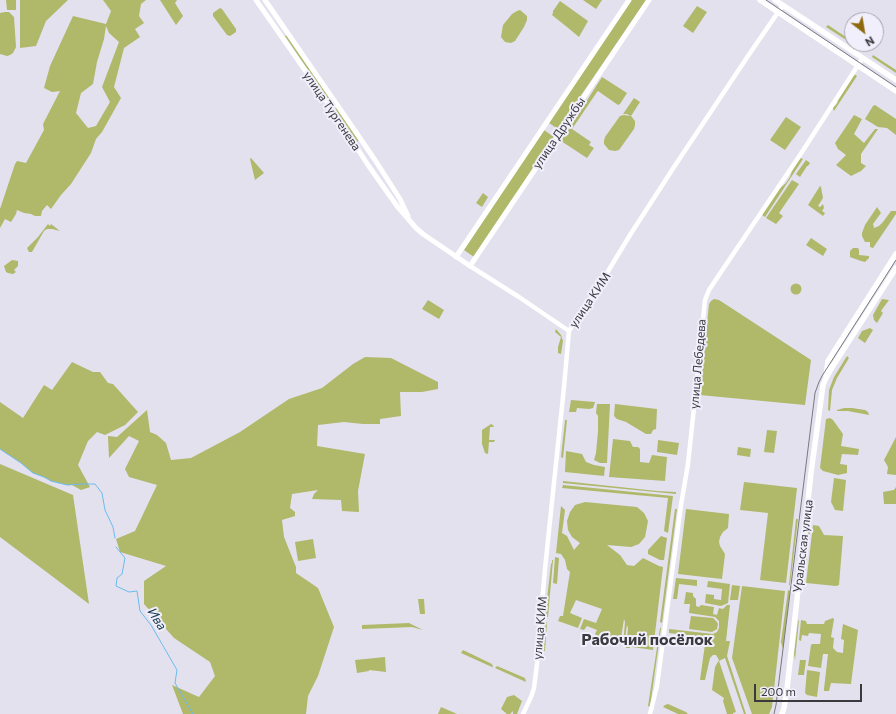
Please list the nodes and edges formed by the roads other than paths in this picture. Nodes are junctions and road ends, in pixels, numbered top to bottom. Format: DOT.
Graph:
graph roads {
  1 [pos="256,0"];
  2 [pos="265,0"];
  3 [pos="629,0"];
  4 [pos="649,0"];
  5 [pos="760,0"];
  6 [pos="775,0"];
  7 [pos="784,6"];
  8 [pos="778,13"];
  9 [pos="288,32"];
  10 [pos="281,36"];
  11 [pos="862,58"];
  12 [pos="858,65"];
  13 [pos="896,80"];
  14 [pos="896,91"];
  15 [pos="337,104"];
  16 [pos="330,108"];
  17 [pos="362,141"];
  18 [pos="354,146"];
  19 [pos="399,204"];
  20 [pos="896,254"];
  21 [pos="456,257"];
  22 [pos="470,266"];
  23 [pos="896,268"];
  24 [pos="569,331"];
  25 [pos="826,378"];
  26 [pos="523,714"];
  27 [pos="650,714"];
  28 [pos="782,714"];
  1 -- 10 [label="main road, улица Тургенева"];
  2 -- 9 [label="main road, улица Тургенева"];
  3 -- 21 [label="main road, улица Дружбы"];
  4 -- 22 [label="main road, улица Дружбы"];
  5 -- 8 [label="main road"];
  6 -- 7 [label="main road"];
  7 -- 8 [label="street, улица КИМ"];
  7 -- 11 [label="main road"];
  8 -- 12 [label="main road"];
  8 -- 24 [label="street, улица КИМ"];
  9 -- 10 [label="main road"];
  9 -- 15 [label="main road, улица Тургенева"];
  10 -- 16 [label="main road, улица Тургенева"];
  11 -- 12 [label="street, улица Лебедева"];
  11 -- 13 [label="main road"];
  12 -- 14 [label="main road"];
  12 -- 27 [label="street, улица Лебедева"];
  15 -- 16 [label="main road"];
  15 -- 17 [label="main road, улица Тургенева"];
  16 -- 18 [label="main road, улица Тургенева"];
  17 -- 18 [label="main road"];
  17 -- 19 [label="main road, улица Тургенева"];
  18 -- 19 [label="main road, улица Тургенева"];
  19 -- 21 [label="main road, улица Тургенева"];
  20 -- 25 [label="main road, Уральская улица"];
  21 -- 22 [label="main road, улица Тургенева"];
  22 -- 24 [label="street, улица Тургенева"];
  23 -- 25 [label="main road, Уральская улица"];
  24 -- 26 [label="street, улица КИМ"];
  25 -- 28 [label="main road, Уральская улица"];
}
